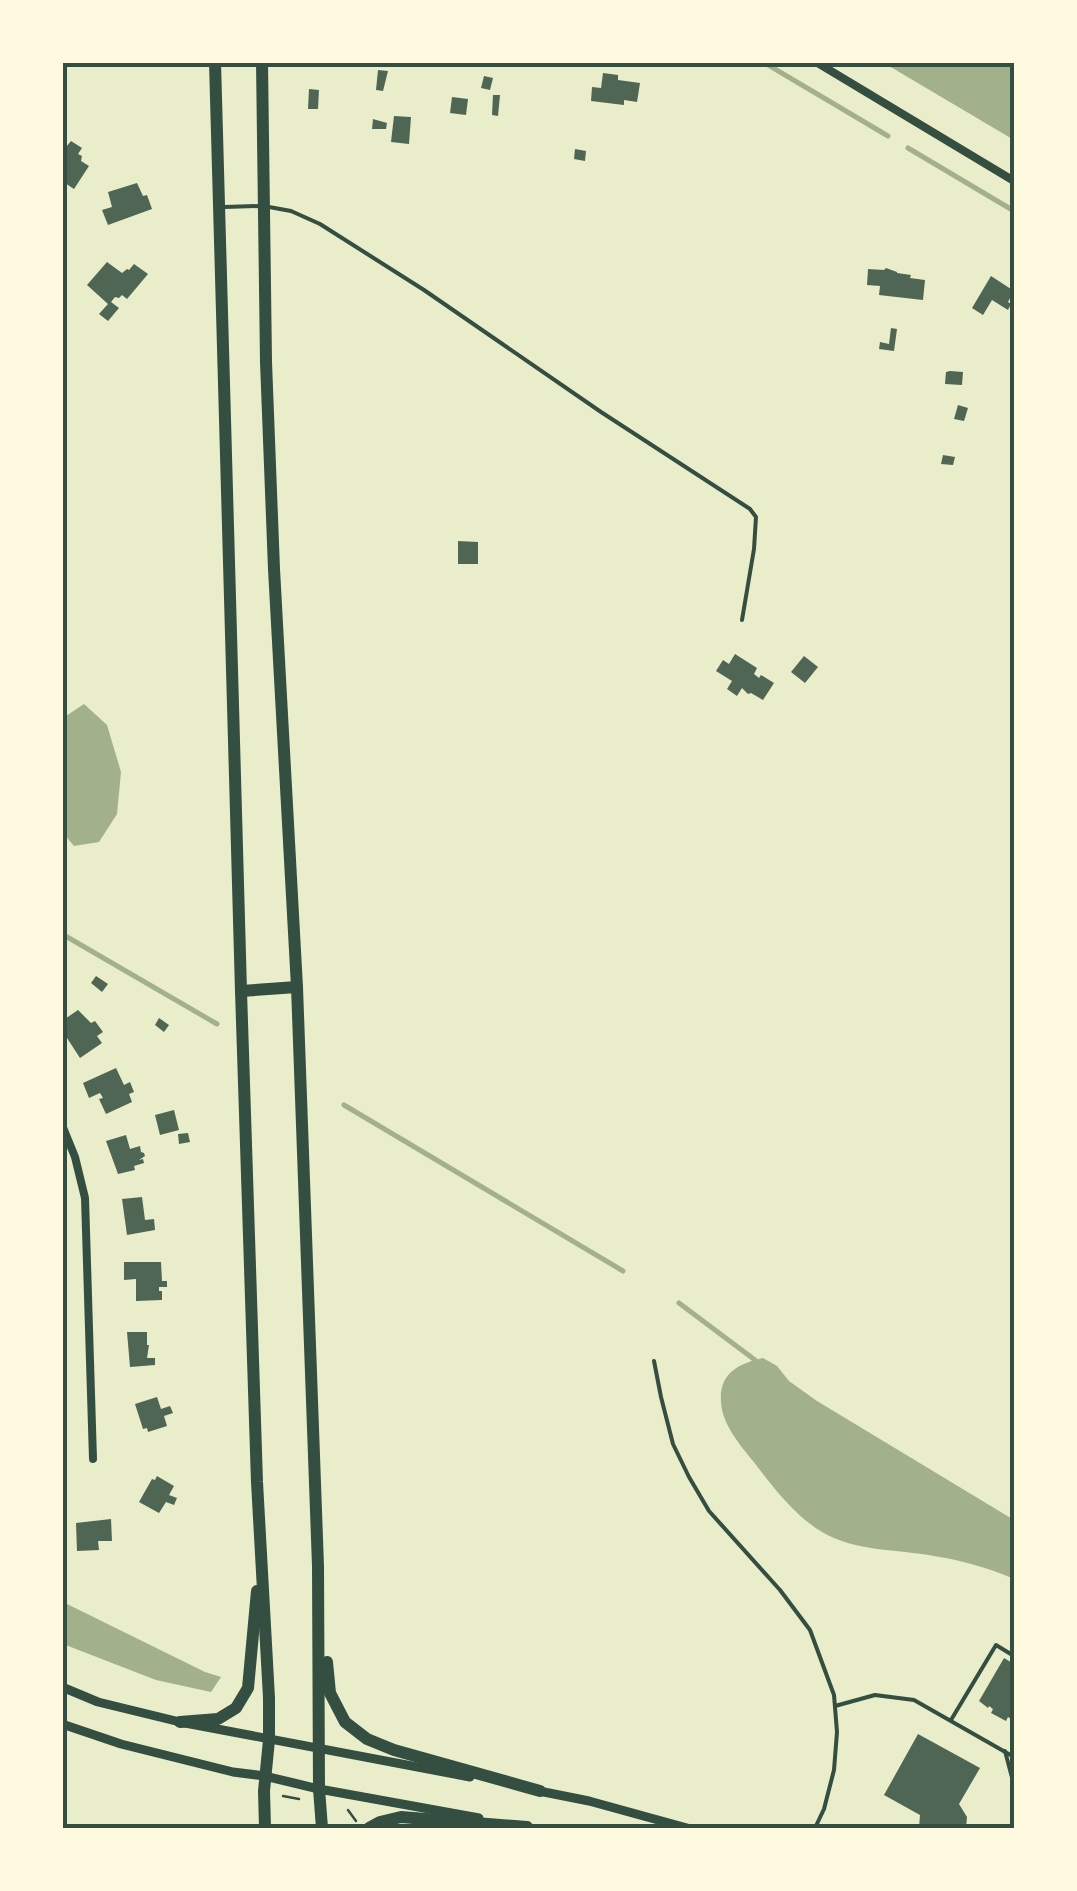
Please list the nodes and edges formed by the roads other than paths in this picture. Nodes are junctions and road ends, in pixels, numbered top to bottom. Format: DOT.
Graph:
graph roads {
  1 [pos="215,62"];
  2 [pos="262,62"];
  3 [pos="816,62"];
  4 [pos="1014,181"];
  5 [pos="263,206"];
  6 [pos="220,207"];
  7 [pos="742,620"];
  8 [pos="297,986"];
  9 [pos="240,991"];
  10 [pos="62,1125"];
  11 [pos="654,1360"];
  12 [pos="94,1459"];
  13 [pos="261,1544"];
  14 [pos="319,1601"];
  15 [pos="1014,1656"];
  16 [pos="62,1688"];
  17 [pos="835,1706"];
  18 [pos="951,1720"];
  19 [pos="180,1722"];
  20 [pos="62,1724"];
  21 [pos="269,1740"];
  22 [pos="320,1749"];
  23 [pos="1005,1751"];
  24 [pos="1014,1756"];
  25 [pos="265,1776"];
  26 [pos="1014,1785"];
  27 [pos="319,1789"];
  28 [pos="540,1791"];
  29 [pos="266,1828"];
  30 [pos="322,1828"];
  31 [pos="369,1828"];
  32 [pos="531,1828"];
  33 [pos="686,1828"];
  34 [pos="815,1828"];
  1 -- 6 [label="highway"];
  2 -- 5 [label="highway"];
  3 -- 4 [label="street"];
  5 -- 6 [label="lane"];
  5 -- 7 [label="lane"];
  5 -- 8 [label="highway"];
  6 -- 9 [label="highway"];
  8 -- 9 [label="highway"];
  8 -- 14 [label="highway"];
  9 -- 13 [label="highway"];
  10 -- 12 [label="street"];
  11 -- 17 [label="lane"];
  13 -- 19 [label="highway"];
  13 -- 21 [label="highway"];
  14 -- 22 [label="highway"];
  14 -- 28 [label="highway"];
  15 -- 18 [label="lane"];
  16 -- 19 [label="street"];
  17 -- 18 [label="lane"];
  17 -- 34 [label="lane"];
  18 -- 23 [label="lane"];
  19 -- 21 [label="street"];
  20 -- 25 [label="street"];
  21 -- 22 [label="street"];
  21 -- 25 [label="highway"];
  22 -- 27 [label="highway"];
  22 -- 28 [label="street"];
  23 -- 24 [label="lane"];
  23 -- 26 [label="lane"];
  25 -- 27 [label="street"];
  25 -- 29 [label="highway"];
  27 -- 30 [label="highway"];
  27 -- 32 [label="street"];
  28 -- 33 [label="street"];
  31 -- 32 [label="highway"];
}
